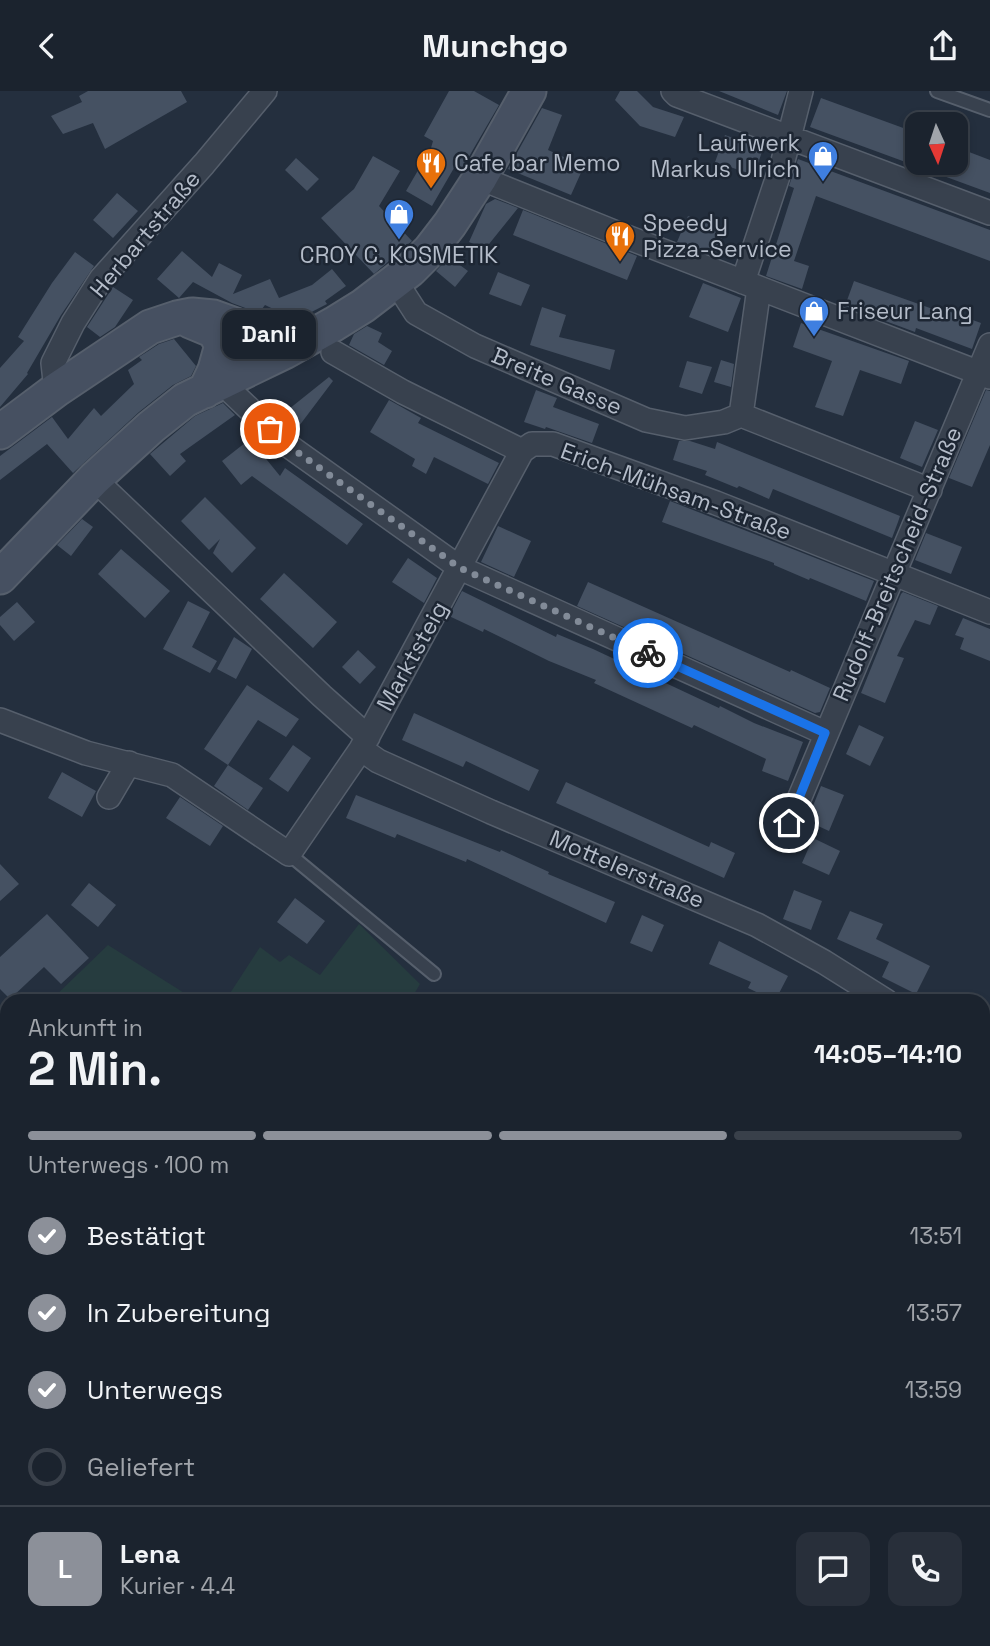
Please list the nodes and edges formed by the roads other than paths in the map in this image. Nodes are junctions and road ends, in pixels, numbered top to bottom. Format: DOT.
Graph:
graph roads {
  1 [pos="265,91"];
  2 [pos="529,91"];
  3 [pos="673,91"];
  4 [pos="801,91"];
  5 [pos="937,91"];
  6 [pos="990,110"];
  7 [pos="789,136"];
  8 [pos="480,178"];
  9 [pos="990,212"];
  10 [pos="396,282"];
  11 [pos="751,285"];
  12 [pos="177,318"];
  13 [pos="990,345"];
  14 [pos="318,347"];
  15 [pos="985,375"];
  16 [pos="213,387"];
  17 [pos="56,390"];
  18 [pos="741,415"];
  19 [pos="0,432"];
  20 [pos="522,451"];
  21 [pos="94,479"];
  22 [pos="930,490"];
  23 [pos="460,568"];
  24 [pos="893,573"];
  25 [pos="0,577"];
  26 [pos="990,612"];
  27 [pos="0,720"];
  28 [pos="825,733"];
  29 [pos="364,743"];
  30 [pos="129,763"];
  31 [pos="109,797"];
  32 [pos="789,823"];
  33 [pos="289,854"];
  34 [pos="434,974"];
  35 [pos="875,994"];
  1 -- 17 [label="street, Herbartstraße"];
  2 -- 8 [label="main road"];
  3 -- 7 [label="street"];
  4 -- 7 [label="street"];
  5 -- 6 [label="lane"];
  7 -- 9 [label="street"];
  7 -- 11 [label="street"];
  8 -- 10 [label="main road"];
  8 -- 11 [label="street"];
  10 -- 14 [label="main road"];
  10 -- 18 [label="street, Breite Gasse"];
  11 -- 15 [label="street"];
  11 -- 18 [label="street"];
  12 -- 14 [label="main road"];
  12 -- 16 [label="main road"];
  12 -- 17 [label="main road"];
  13 -- 15 [label="street, Rudolf-Breitscheid-Straße"];
  14 -- 16 [label="main road"];
  14 -- 20 [label="street"];
  15 -- 22 [label="street, Rudolf-Breitscheid-Straße"];
  16 -- 21 [label="main road"];
  16 -- 23 [label="street"];
  17 -- 19 [label="main road"];
  18 -- 22 [label="street"];
  20 -- 23 [label="street, Marktsteig"];
  20 -- 24 [label="street, Erich-Mühsam-Straße"];
  21 -- 25 [label="main road"];
  21 -- 29 [label="street, Mottelerstraße"];
  22 -- 24 [label="street, Rudolf-Breitscheid-Straße"];
  23 -- 28 [label="street"];
  23 -- 29 [label="street, Marktsteig"];
  24 -- 26 [label="street, Erich-Mühsam-Straße"];
  24 -- 28 [label="street, Rudolf-Breitscheid-Straße"];
  27 -- 30 [label="street"];
  28 -- 32 [label="street, Rudolf-Breitscheid-Straße"];
  29 -- 33 [label="street, Marktsteig"];
  29 -- 35 [label="street, Mottelerstraße"];
  30 -- 31 [label="street"];
  30 -- 33 [label="street"];
  33 -- 34 [label="lane"];
}
